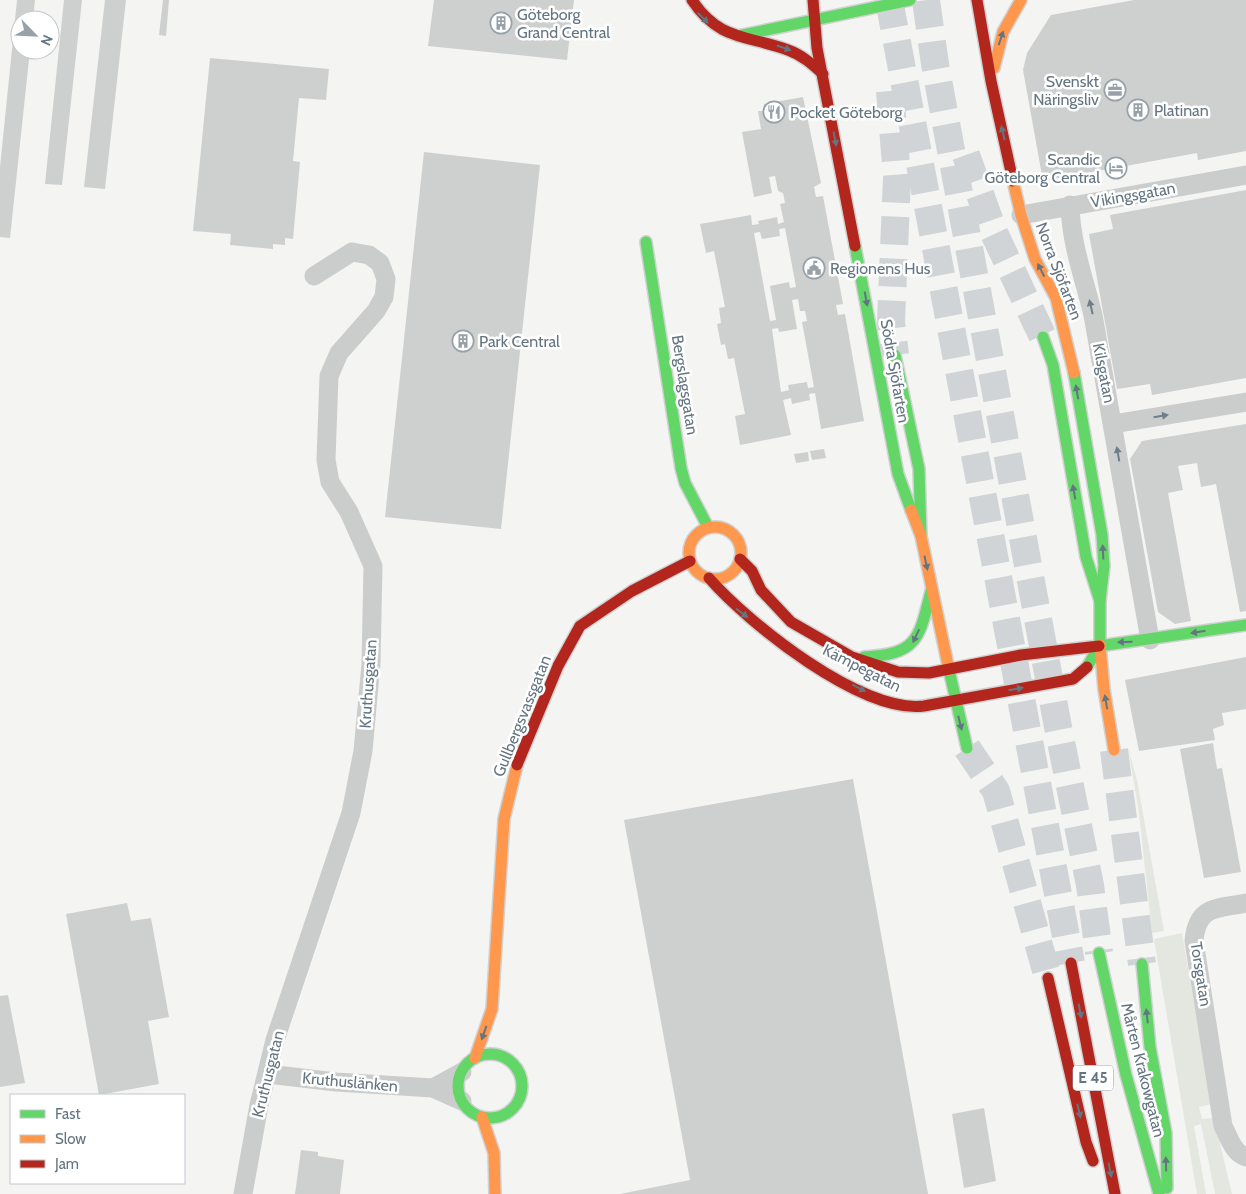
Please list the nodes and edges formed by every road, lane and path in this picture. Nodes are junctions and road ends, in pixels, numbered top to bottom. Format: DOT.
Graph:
graph roads {
  1 [pos="692,0"];
  2 [pos="813,0"];
  3 [pos="910,0"];
  4 [pos="977,0"];
  5 [pos="1021,0"];
  6 [pos="813,19"];
  7 [pos="738,36"];
  8 [pos="823,74"];
  9 [pos="991,81"];
  10 [pos="1246,175"];
  11 [pos="1070,206"];
  12 [pos="1021,215"];
  13 [pos="646,242"];
  14 [pos="314,276"];
  15 [pos="1042,337"];
  16 [pos="895,355"];
  17 [pos="1246,402"];
  18 [pos="1113,424"];
  19 [pos="708,527"];
  20 [pos="921,536"];
  21 [pos="740,559"];
  22 [pos="690,561"];
  23 [pos="709,578"];
  24 [pos="932,590"];
  25 [pos="1100,601"];
  26 [pos="1246,625"];
  27 [pos="1150,640"];
  28 [pos="1100,644"];
  29 [pos="852,657"];
  30 [pos="949,670"];
  31 [pos="955,700"];
  32 [pos="967,748"];
  33 [pos="1114,750"];
  34 [pos="1246,904"];
  35 [pos="1100,953"];
  36 [pos="1070,963"];
  37 [pos="1142,964"];
  38 [pos="1048,978"];
  39 [pos="492,1009"];
  40 [pos="500,1030"];
  41 [pos="505,1046"];
  42 [pos="475,1058"];
  43 [pos="1121,1059"];
  44 [pos="511,1063"];
  45 [pos="462,1072"];
  46 [pos="268,1074"];
  47 [pos="432,1088"];
  48 [pos="462,1101"];
  49 [pos="510,1110"];
  50 [pos="482,1117"];
  51 [pos="1128,1125"];
  52 [pos="494,1153"];
  53 [pos="1246,1157"];
  54 [pos="243,1194"];
  55 [pos="495,1194"];
  56 [pos="1106,1194"];
  57 [pos="1115,1194"];
  58 [pos="1160,1194"];
  59 [pos="1167,1194"];
  1 -- 7 [label="main road, one-way"];
  2 -- 6 [label="main road, Södra Sjöfarten"];
  3 -- 6 [label="main road"];
  4 -- 9 [label="main road, Norra Sjöfarten"];
  9 -- 5 [label="main road, one-way"];
  6 -- 7 [label="main road"];
  6 -- 8 [label="main road, Södra Sjöfarten"];
  7 -- 8 [label="main road, one-way"];
  8 -- 20 [label="main road, Södra Sjöfarten, one-way"];
  12 -- 9 [label="main road, Norra Sjöfarten, one-way"];
  10 -- 11 [label="street, Vikingsgatan"];
  11 -- 12 [label="street, Vikingsgatan"];
  18 -- 11 [label="street, Kilsgatan, one-way"];
  25 -- 12 [label="main road, Norra Sjöfarten, one-way"];
  13 -- 19 [label="main road, Bergslagsgatan"];
  14 -- 46 [label="street, Kruthusgatan"];
  25 -- 15 [label="main road, one-way"];
  16 -- 20 [label="main road"];
  18 -- 17 [label="street, Kilsgatan, one-way"];
  27 -- 18 [label="street, Kilsgatan, one-way"];
  19 -- 21 [label="main road"];
  19 -- 22 [label="main road"];
  20 -- 24 [label="main road, Södra Sjöfarten, one-way"];
  21 -- 23 [label="main road"];
  21 -- 29 [label="main road, Kämpegatan"];
  22 -- 23 [label="main road"];
  22 -- 39 [label="main road, Gullbergsvassgatan"];
  23 -- 31 [label="main road, Kämpegatan, one-way"];
  24 -- 29 [label="main road, Kämpegatan, one-way"];
  24 -- 30 [label="main road, Södra Sjöfarten"];
  25 -- 28 [label="main road, Norra Sjöfarten"];
  26 -- 27 [label="main road, Kämpegatan, one-way"];
  27 -- 28 [label="main road, Kämpegatan, one-way"];
  28 -- 30 [label="main road, Kämpegatan"];
  31 -- 28 [label="main road, Kämpegatan, one-way"];
  33 -- 28 [label="main road, Norra Sjöfarten, one-way"];
  29 -- 30 [label="main road, Kämpegatan"];
  30 -- 31 [label="main road, Södra Sjöfarten"];
  31 -- 32 [label="main road, Södra Sjöfarten, one-way"];
  34 -- 53 [label="street, Torsgatan"];
  35 -- 43 [label="main road, Mårten Krakowgatan / E 45"];
  36 -- 57 [label="main road, E 45, one-way"];
  59 -- 37 [label="main road, one-way"];
  38 -- 56 [label="main road, one-way"];
  39 -- 40 [label="main road, Gullbergsvassgatan"];
  39 -- 42 [label="main road, Gullbergsvassgatan, one-way"];
  41 -- 44 [label="main road"];
  42 -- 44 [label="main road"];
  42 -- 45 [label="main road, Gullbergsvassgatan"];
  43 -- 51 [label="main road"];
  43 -- 58 [label="main road, Mårten Krakowgatan / E 45"];
  44 -- 49 [label="main road"];
  45 -- 47 [label="street"];
  45 -- 48 [label="main road"];
  46 -- 47 [label="street, Kruthuslänken"];
  46 -- 54 [label="street, Kruthusgatan"];
  47 -- 48 [label="street, Kruthuslänken"];
  48 -- 50 [label="main road"];
  49 -- 50 [label="main road"];
  49 -- 52 [label="main road"];
  50 -- 52 [label="main road"];
  52 -- 55 [label="main road"];
}
